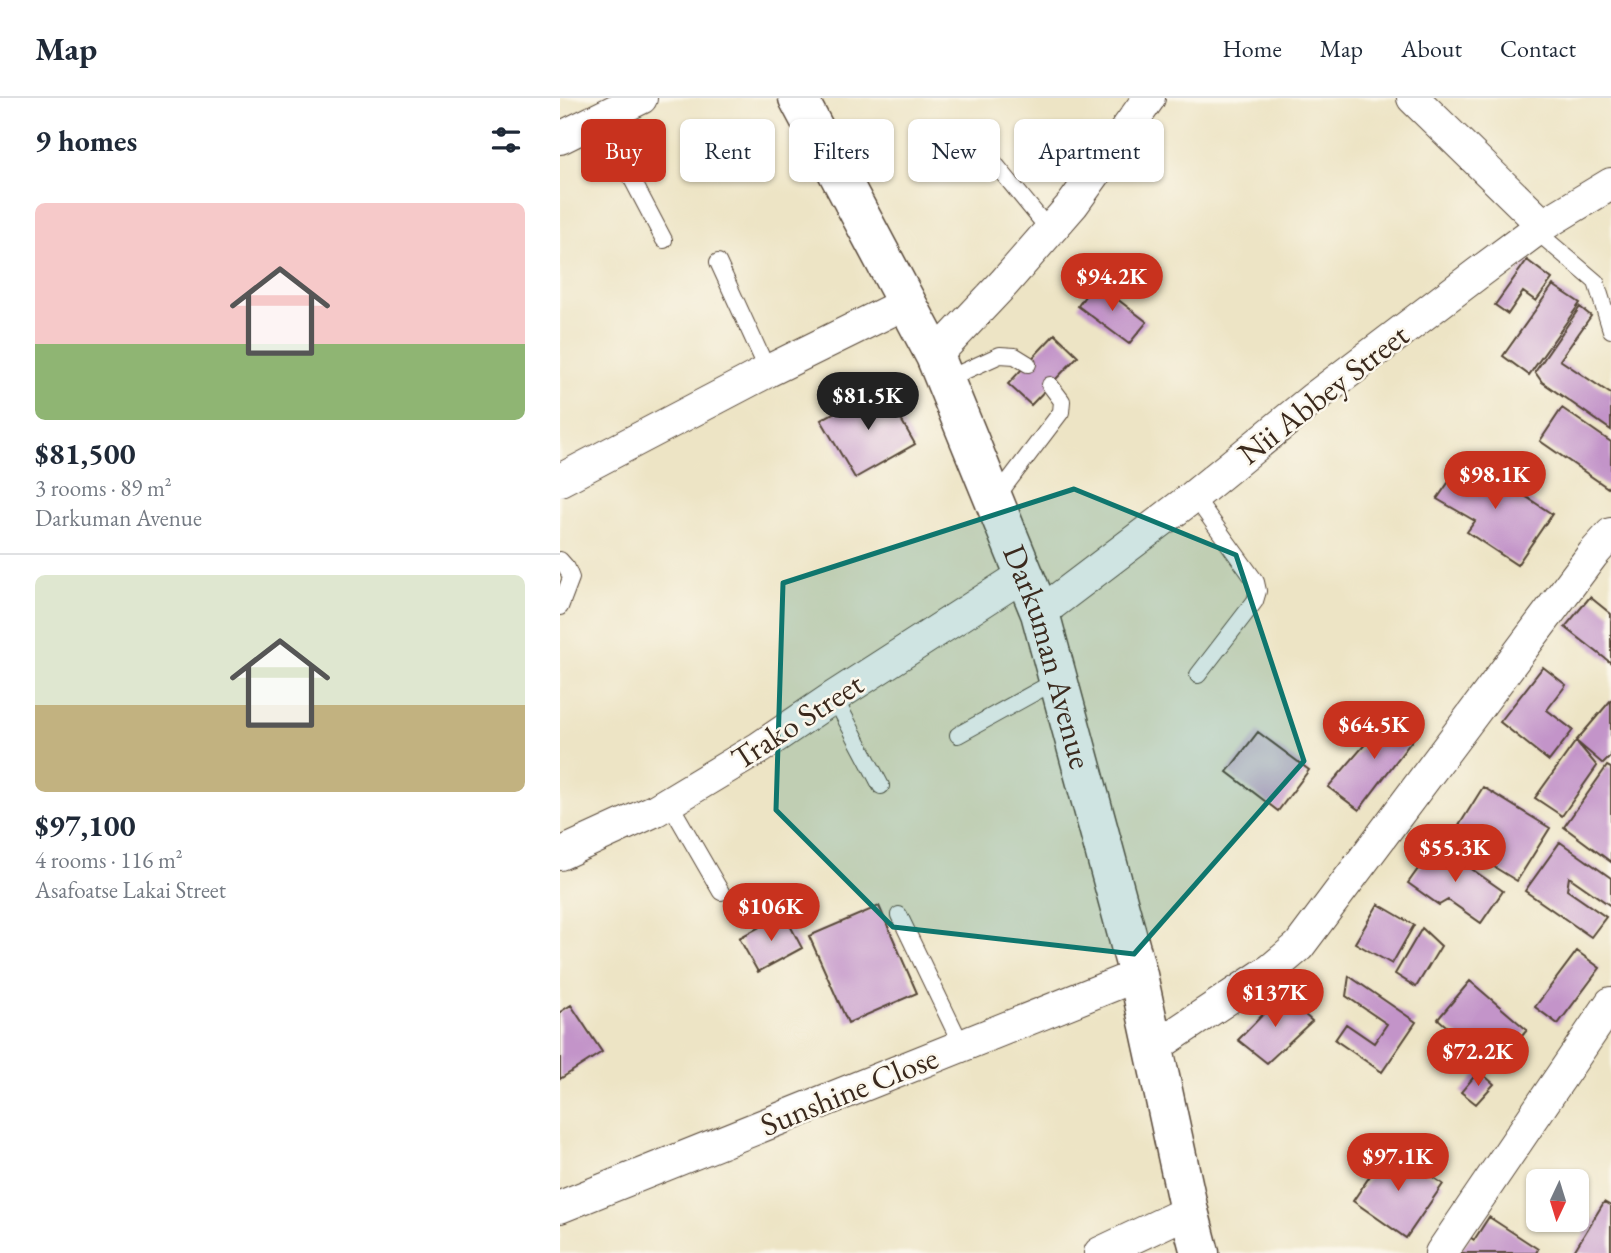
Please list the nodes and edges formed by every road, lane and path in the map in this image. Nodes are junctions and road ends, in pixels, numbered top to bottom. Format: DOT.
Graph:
graph roads {
  1 [pos="641,98"];
  2 [pos="798,98"];
  3 [pos="1149,98"];
  4 [pos="1413,98"];
  5 [pos="600,118"];
  6 [pos="560,138"];
  7 [pos="1000,170"];
  8 [pos="1611,184"];
  9 [pos="1539,228"];
  10 [pos="1050,231"];
  11 [pos="664,240"];
  12 [pos="718,262"];
  13 [pos="906,303"];
  14 [pos="1611,330"];
  15 [pos="1028,363"];
  16 [pos="940,368"];
  17 [pos="768,371"];
  18 [pos="1050,385"];
  19 [pos="560,480"];
  20 [pos="1194,496"];
  21 [pos="995,499"];
  22 [pos="1611,534"];
  23 [pos="560,559"];
  24 [pos="1025,574"];
  25 [pos="560,607"];
  26 [pos="1040,613"];
  27 [pos="1198,676"];
  28 [pos="1059,679"];
  29 [pos="834,697"];
  30 [pos="958,735"];
  31 [pos="881,786"];
  32 [pos="669,802"];
  33 [pos="560,854"];
  34 [pos="721,892"];
  35 [pos="899,915"];
  36 [pos="1138,975"];
  37 [pos="1611,1003"];
  38 [pos="962,1046"];
  39 [pos="1155,1047"];
  40 [pos="560,1207"];
  41 [pos="1189,1211"];
  42 [pos="1100,1253"];
  43 [pos="1200,1253"];
  44 [pos="1441,1253"];
  1 -- 5 [label="street"];
  2 -- 13 [label="street, Darkuman Avenue"];
  3 -- 10 [label="street"];
  4 -- 9 [label="street"];
  5 -- 6 [label="street"];
  5 -- 11 [label="lane"];
  7 -- 10 [label="lane"];
  8 -- 9 [label="street, Nii Abbey Street"];
  9 -- 14 [label="lane"];
  9 -- 20 [label="street, Nii Abbey Street"];
  10 -- 16 [label="street"];
  12 -- 17 [label="lane"];
  13 -- 16 [label="street, Darkuman Avenue"];
  13 -- 17 [label="street"];
  15 -- 16 [label="lane"];
  16 -- 21 [label="street, Darkuman Avenue"];
  17 -- 19 [label="street"];
  18 -- 21 [label="lane"];
  20 -- 26 [label="street, Nii Abbey Street"];
  20 -- 27 [label="lane"];
  21 -- 24 [label="street, Darkuman Avenue"];
  22 -- 39 [label="street"];
  23 -- 25 [label="lane"];
  24 -- 26 [label="street, Darkuman Avenue"];
  24 -- 29 [label="street, Trako Street"];
  26 -- 28 [label="street, Darkuman Avenue"];
  28 -- 30 [label="lane"];
  28 -- 36 [label="street, Darkuman Avenue"];
  29 -- 31 [label="lane"];
  29 -- 32 [label="street, Trako Street"];
  32 -- 33 [label="street, Trako Street"];
  32 -- 34 [label="lane"];
  35 -- 38 [label="lane"];
  36 -- 38 [label="street, Sunshine Close"];
  36 -- 39 [label="street, Darkuman Avenue"];
  37 -- 44 [label="street"];
  38 -- 40 [label="street, Sunshine Close"];
  39 -- 41 [label="street, Darkuman Avenue"];
  41 -- 42 [label="street"];
  41 -- 43 [label="street, Darkuman Avenue"];
}
